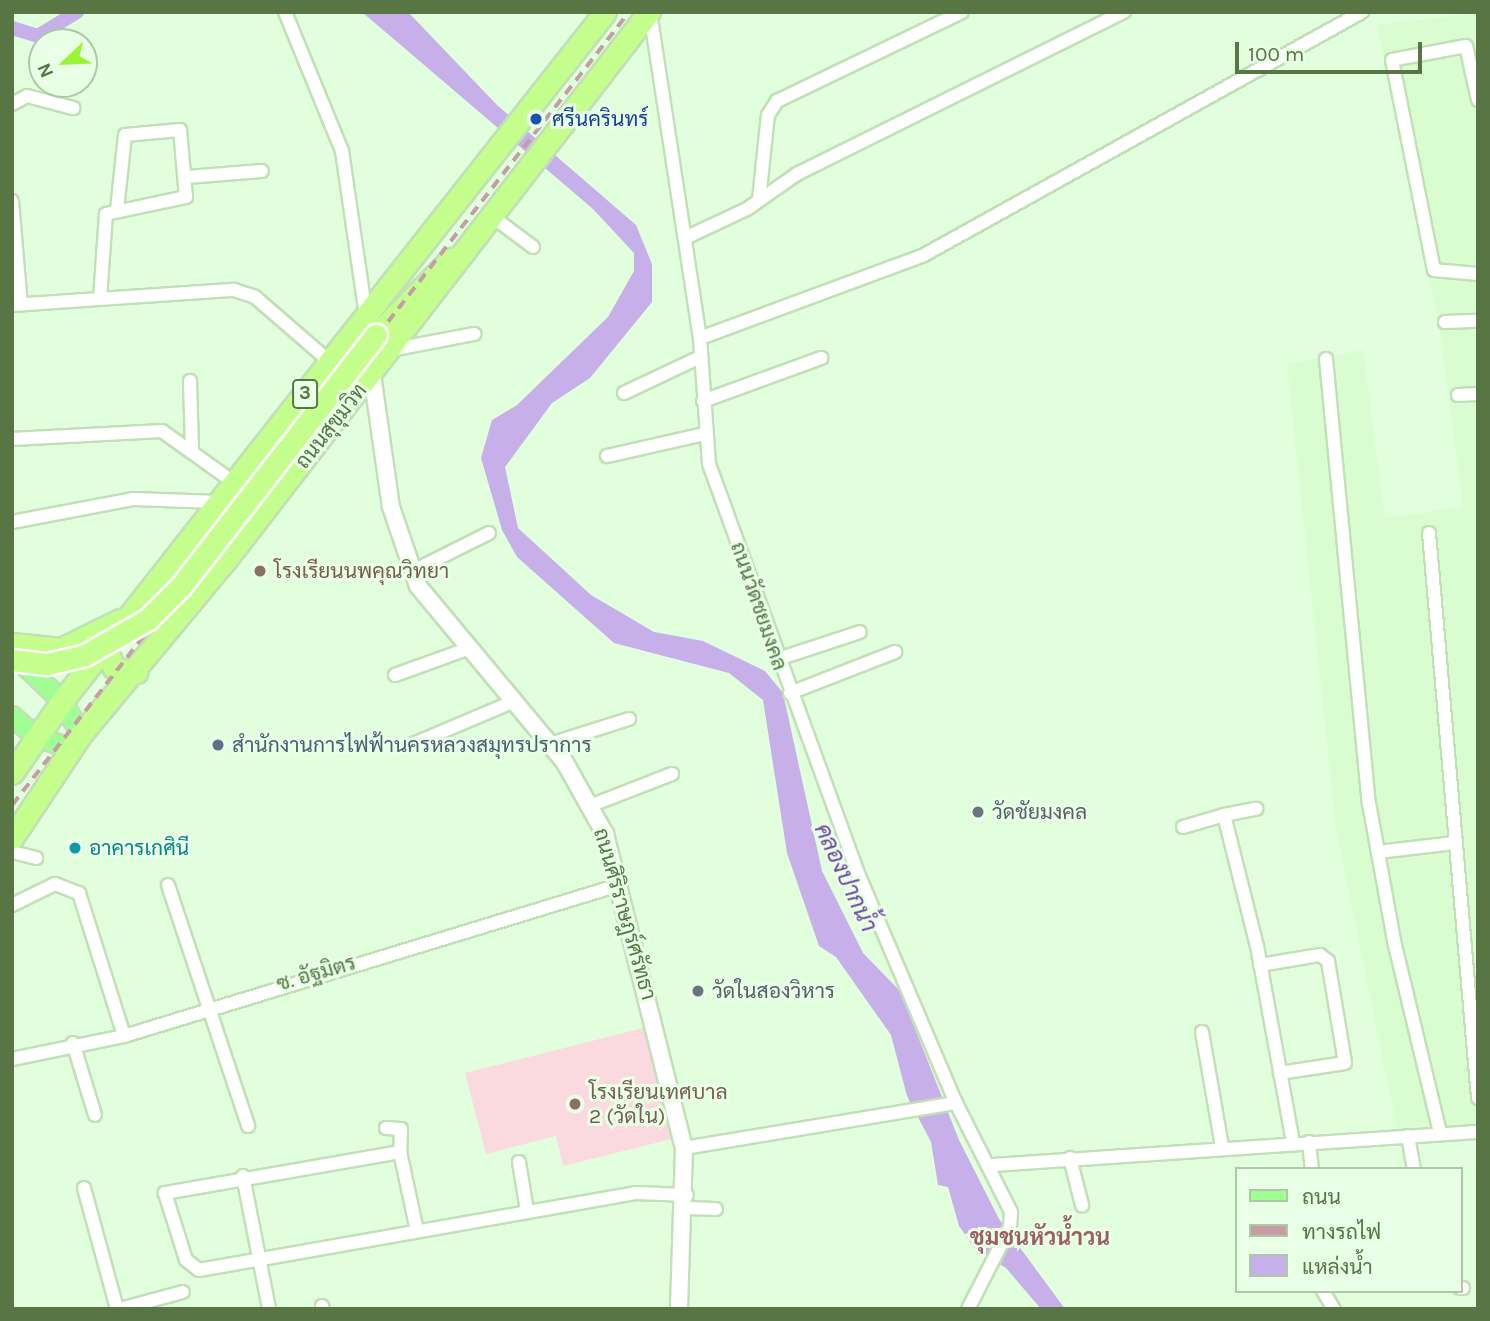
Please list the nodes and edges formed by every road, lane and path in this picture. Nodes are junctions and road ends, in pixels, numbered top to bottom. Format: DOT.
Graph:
graph roads {
  1 [pos="285,12"];
  2 [pos="605,12"];
  3 [pos="649,12"];
  4 [pos="962,12"];
  5 [pos="1124,12"];
  6 [pos="1362,12"];
  7 [pos="1478,100"];
  8 [pos="12,104"];
  9 [pos="73,108"];
  10 [pos="262,171"];
  11 [pos="187,177"];
  12 [pos="759,200"];
  13 [pos="12,201"];
  14 [pos="117,210"];
  15 [pos="12,211"];
  16 [pos="493,217"];
  17 [pos="685,238"];
  18 [pos="533,247"];
  19 [pos="1478,274"];
  20 [pos="100,299"];
  21 [pos="17,305"];
  22 [pos="1478,321"];
  23 [pos="1445,322"];
  24 [pos="378,334"];
  25 [pos="474,334"];
  26 [pos="700,338"];
  27 [pos="700,357"];
  28 [pos="821,358"];
  29 [pos="1326,359"];
  30 [pos="330,362"];
  31 [pos="372,374"];
  32 [pos="190,381"];
  33 [pos="624,393"];
  34 [pos="1478,394"];
  35 [pos="1458,395"];
  36 [pos="702,401"];
  37 [pos="705,434"];
  38 [pos="12,439"];
  39 [pos="192,450"];
  40 [pos="607,456"];
  41 [pos="235,483"];
  42 [pos="218,502"];
  43 [pos="12,522"];
  44 [pos="489,533"];
  45 [pos="1429,533"];
  46 [pos="411,572"];
  47 [pos="131,614"];
  48 [pos="860,632"];
  49 [pos="12,644"];
  50 [pos="106,646"];
  51 [pos="467,649"];
  52 [pos="895,652"];
  53 [pos="12,653"];
  54 [pos="778,659"];
  55 [pos="12,660"];
  56 [pos="137,672"];
  57 [pos="395,675"];
  58 [pos="790,693"];
  59 [pos="62,701"];
  60 [pos="514,701"];
  61 [pos="12,716"];
  62 [pos="629,719"];
  63 [pos="36,737"];
  64 [pos="75,741"];
  65 [pos="413,744"];
  66 [pos="550,744"];
  67 [pos="12,772"];
  68 [pos="672,774"];
  69 [pos="592,805"];
  70 [pos="1256,809"];
  71 [pos="1224,815"];
  72 [pos="1183,827"];
  73 [pos="12,838"];
  74 [pos="1454,843"];
  75 [pos="12,852"];
  76 [pos="1378,852"];
  77 [pos="36,858"];
  78 [pos="168,885"];
  79 [pos="619,885"];
  80 [pos="12,905"];
  81 [pos="1259,965"];
  82 [pos="206,1006"];
  83 [pos="1202,1031"];
  84 [pos="124,1036"];
  85 [pos="73,1043"];
  86 [pos="12,1059"];
  87 [pos="1280,1073"];
  88 [pos="1478,1098"];
  89 [pos="952,1104"];
  90 [pos="95,1115"];
  91 [pos="248,1126"];
  92 [pos="386,1128"];
  93 [pos="1478,1132"];
  94 [pos="1440,1133"];
  95 [pos="1408,1136"];
  96 [pos="1309,1142"];
  97 [pos="1293,1143"];
  98 [pos="1222,1147"];
  99 [pos="684,1148"];
  100 [pos="400,1152"];
  101 [pos="1070,1158"];
  102 [pos="519,1162"];
  103 [pos="992,1165"];
  104 [pos="1312,1167"];
  105 [pos="1414,1167"];
  106 [pos="243,1175"];
  107 [pos="84,1188"];
  108 [pos="686,1201"];
  109 [pos="1082,1205"];
  110 [pos="716,1209"];
  111 [pos="527,1211"];
  112 [pos="417,1231"];
  113 [pos="257,1258"];
  114 [pos="183,1292"];
  115 [pos="1324,1293"];
  116 [pos="119,1309"];
  117 [pos="269,1309"];
  118 [pos="679,1309"];
  119 [pos="968,1309"];
  120 [pos="1334,1309"];
  1 -- 24 [label="street"];
  2 -- 24 [label="highway, ถนนสุขุมวิท / 3"];
  3 -- 16 [label="highway"];
  3 -- 17 [label="street, ถนนวัดชยมงคล"];
  4 -- 12 [label="street"];
  5 -- 12 [label="street"];
  6 -- 26 [label="street"];
  7 -- 19 [label="street"];
  8 -- 9 [label="street"];
  10 -- 11 [label="street"];
  11 -- 14 [label="street"];
  11 -- 14 [label="street"];
  12 -- 17 [label="street"];
  13 -- 15 [label="street"];
  14 -- 20 [label="street"];
  15 -- 21 [label="street"];
  16 -- 18 [label="street"];
  16 -- 24 [label="highway"];
  17 -- 26 [label="street, ถนนวัดชยมงคล"];
  20 -- 21 [label="street"];
  20 -- 30 [label="street"];
  22 -- 23 [label="street"];
  24 -- 25 [label="street"];
  24 -- 30 [label="highway, ถนนสุขุมวิท / 3"];
  24 -- 31 [label="highway, ถนนสุขุมวิท / 3"];
  24 -- 55 [label="highway, bridge"];
  26 -- 27 [label="street, ถนนวัดชยมงคล"];
  27 -- 33 [label="street"];
  27 -- 36 [label="street, ถนนวัดชยมงคล"];
  28 -- 36 [label="street"];
  29 -- 76 [label="street"];
  30 -- 41 [label="highway, ถนนสุขุมวิท / 3"];
  31 -- 46 [label="street, ถนนศิริราษฎร์ศรัทธา"];
  31 -- 56 [label="highway, ถนนสุขุมวิท / 3"];
  32 -- 39 [label="street"];
  34 -- 35 [label="street"];
  36 -- 37 [label="street, ถนนวัดชยมงคล"];
  37 -- 40 [label="street"];
  37 -- 54 [label="street, ถนนวัดชยมงคล"];
  38 -- 39 [label="street"];
  39 -- 41 [label="street"];
  41 -- 42 [label="highway, ถนนสุขุมวิท / 3"];
  42 -- 43 [label="street"];
  42 -- 47 [label="highway, ถนนสุขุมวิท / 3"];
  44 -- 46 [label="street"];
  45 -- 74 [label="street"];
  46 -- 51 [label="street, ถนนศิริราษฎร์ศรัทธา"];
  47 -- 49 [label="highway"];
  47 -- 50 [label="highway, ถนนสุขุมวิท / 3"];
  48 -- 54 [label="street"];
  50 -- 56 [label="highway"];
  50 -- 59 [label="highway, ถนนสุขุมวิท / 3"];
  51 -- 57 [label="street"];
  51 -- 60 [label="street, ถนนศิริราษฎร์ศรัทธา"];
  52 -- 58 [label="street"];
  53 -- 59 [label="main road"];
  54 -- 58 [label="street, ถนนวัดชยมงคล"];
  56 -- 64 [label="highway, ถนนสุขุมวิท / 3"];
  58 -- 89 [label="street, ถนนวัดชยมงคล"];
  59 -- 63 [label="highway, ถนนสุขุมวิท / 3"];
  59 -- 64 [label="main road"];
  60 -- 65 [label="street"];
  60 -- 66 [label="street, ถนนศิริราษฎร์ศรัทธา"];
  61 -- 63 [label="main road"];
  62 -- 66 [label="street"];
  63 -- 64 [label="main road"];
  63 -- 67 [label="highway, ถนนสุขุมวิท / 3"];
  64 -- 73 [label="highway, ถนนสุขุมวิท / 3"];
  66 -- 69 [label="street, ถนนศิริราษฎร์ศรัทธา"];
  68 -- 69 [label="street"];
  69 -- 79 [label="street, ถนนศิริราษฎร์ศรัทธา"];
  70 -- 71 [label="street"];
  71 -- 72 [label="street"];
  71 -- 81 [label="street"];
  74 -- 76 [label="street"];
  74 -- 88 [label="street"];
  75 -- 77 [label="street"];
  76 -- 94 [label="street"];
  78 -- 82 [label="street"];
  79 -- 82 [label="street, ซ. อัฐมิตร"];
  79 -- 99 [label="street, ถนนศิริราษฎร์ศรัทธา"];
  80 -- 84 [label="street"];
  81 -- 87 [label="street"];
  81 -- 87 [label="street"];
  82 -- 84 [label="street, ซ. อัฐมิตร"];
  82 -- 91 [label="street"];
  83 -- 98 [label="street"];
  84 -- 85 [label="street, ซ. อัฐมิตร"];
  85 -- 86 [label="street, ซ. อัฐมิตร"];
  85 -- 90 [label="street"];
  87 -- 97 [label="street"];
  89 -- 99 [label="street"];
  89 -- 103 [label="street, ถนนวัดชยมงคล"];
  92 -- 100 [label="street"];
  93 -- 94 [label="street"];
  94 -- 95 [label="street"];
  95 -- 96 [label="street"];
  95 -- 105 [label="street"];
  96 -- 97 [label="street"];
  96 -- 104 [label="street"];
  97 -- 98 [label="street"];
  98 -- 101 [label="street"];
  99 -- 108 [label="street, ถนนศิริราษฎร์ศรัทธา"];
  100 -- 106 [label="street"];
  100 -- 112 [label="street"];
  101 -- 103 [label="street"];
  101 -- 109 [label="street"];
  102 -- 111 [label="street"];
  103 -- 119 [label="street, ถนนวัดชยมงคล"];
  106 -- 113 [label="street"];
  106 -- 113 [label="street"];
  107 -- 116 [label="street"];
  108 -- 110 [label="street"];
  108 -- 111 [label="street"];
  108 -- 118 [label="street, ถนนศิริราษฎร์ศรัทธา"];
  111 -- 112 [label="street"];
  112 -- 113 [label="street"];
  113 -- 117 [label="street"];
  114 -- 116 [label="street"];
  115 -- 120 [label="street"];
}
